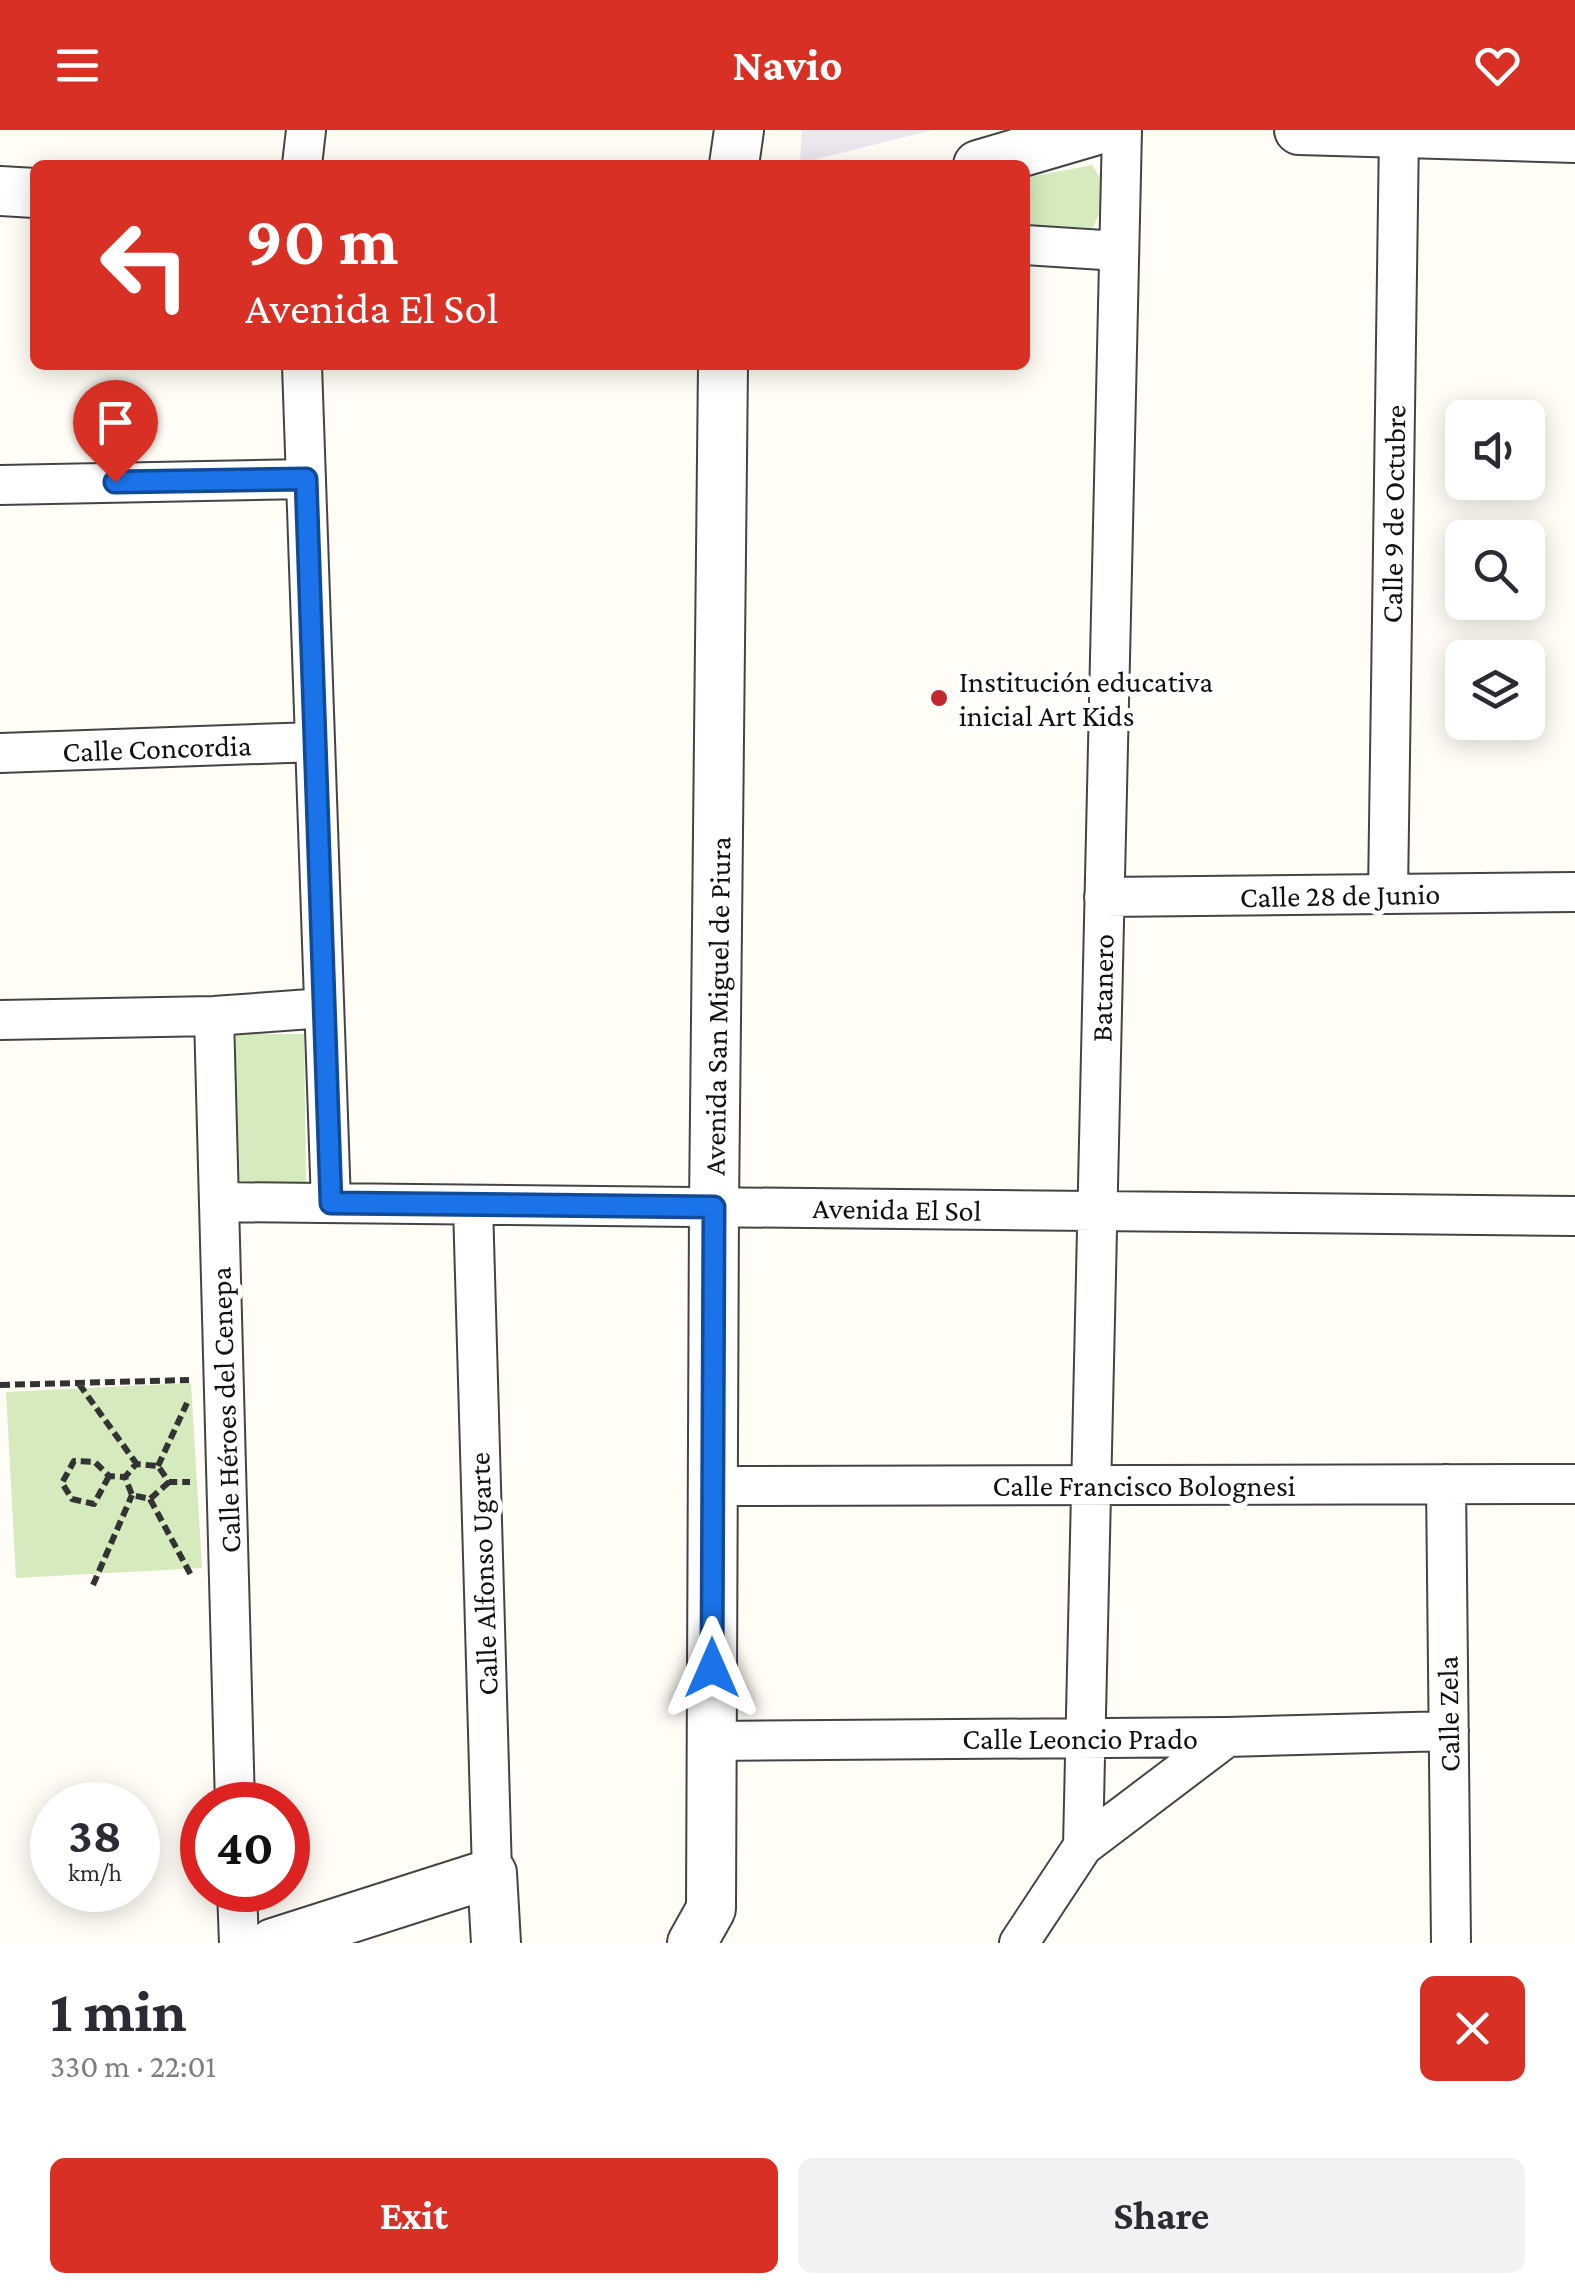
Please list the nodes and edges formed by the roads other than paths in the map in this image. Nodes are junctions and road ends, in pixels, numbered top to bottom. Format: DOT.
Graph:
graph roads {
  1 [pos="306,130"];
  2 [pos="739,130"];
  3 [pos="1097,130"];
  4 [pos="1122,130"];
  5 [pos="1299,130"];
  6 [pos="1399,134"];
  7 [pos="1575,138"];
  8 [pos="303,160"];
  9 [pos="735,160"];
  10 [pos="995,160"];
  11 [pos="0,191"];
  12 [pos="30,193"];
  13 [pos="1030,244"];
  14 [pos="1119,251"];
  15 [pos="302,370"];
  16 [pos="723,370"];
  17 [pos="306,479"];
  18 [pos="0,485"];
  19 [pos="315,742"];
  20 [pos="0,753"];
  21 [pos="1575,892"];
  22 [pos="1388,894"];
  23 [pos="1104,897"];
  24 [pos="324,1008"];
  25 [pos="214,1016"];
  26 [pos="0,1020"];
  27 [pos="219,1202"];
  28 [pos="331,1203"];
  29 [pos="472,1205"];
  30 [pos="714,1207"];
  31 [pos="1098,1212"];
  32 [pos="1575,1216"];
  33 [pos="1446,1484"];
  34 [pos="1575,1484"];
  35 [pos="1091,1485"];
  36 [pos="713,1486"];
  37 [pos="1448,1730"];
  38 [pos="1228,1737"];
  39 [pos="1085,1738"];
  40 [pos="712,1741"];
  41 [pos="234,1782"];
  42 [pos="1083,1846"];
  43 [pos="492,1874"];
  44 [pos="238,1912"];
  45 [pos="239,1943"];
  46 [pos="272,1943"];
  47 [pos="496,1943"];
  48 [pos="692,1943"];
  49 [pos="1019,1943"];
  50 [pos="1451,1943"];
  1 -- 8 [label="street"];
  2 -- 9 [label="street"];
  3 -- 10 [label="street"];
  4 -- 14 [label="street, Batanero"];
  5 -- 6 [label="street"];
  6 -- 7 [label="street"];
  6 -- 22 [label="street, Calle 9 de Octubre"];
  11 -- 12 [label="street"];
  13 -- 14 [label="street"];
  14 -- 23 [label="street, Batanero"];
  15 -- 17 [label="street"];
  16 -- 30 [label="street, Avenida San Miguel de Piura"];
  17 -- 18 [label="street"];
  17 -- 19 [label="street"];
  19 -- 20 [label="street, Calle Concordia"];
  19 -- 24 [label="street"];
  21 -- 22 [label="street, Calle 28 de Junio"];
  22 -- 23 [label="street, Calle 28 de Junio"];
  23 -- 31 [label="street, Batanero"];
  24 -- 25 [label="street"];
  24 -- 28 [label="street"];
  25 -- 26 [label="street"];
  25 -- 27 [label="street, Calle Héroes del Cenepa"];
  27 -- 28 [label="street, Avenida El Sol"];
  27 -- 41 [label="street, Calle Héroes del Cenepa"];
  28 -- 29 [label="street, Avenida El Sol"];
  29 -- 30 [label="street, Avenida El Sol"];
  29 -- 43 [label="street, Calle Alfonso Ugarte"];
  30 -- 31 [label="street, Avenida El Sol"];
  30 -- 36 [label="street, Avenida San Miguel de Piura"];
  31 -- 32 [label="street, Avenida El Sol"];
  31 -- 35 [label="street, Batanero"];
  33 -- 34 [label="street, Calle Francisco Bolognesi"];
  33 -- 35 [label="street, Calle Francisco Bolognesi"];
  33 -- 37 [label="street, Calle Zela"];
  35 -- 36 [label="street, Calle Francisco Bolognesi"];
  35 -- 39 [label="street, Batanero"];
  36 -- 40 [label="street, Avenida San Miguel de Piura"];
  37 -- 38 [label="street, Calle Leoncio Prado"];
  37 -- 50 [label="street, Calle Zela"];
  38 -- 39 [label="street, Calle Leoncio Prado"];
  38 -- 42 [label="street"];
  39 -- 40 [label="street, Calle Leoncio Prado"];
  39 -- 42 [label="street, Batanero"];
  40 -- 48 [label="street, Avenida San Miguel de Piura"];
  42 -- 49 [label="street"];
  43 -- 46 [label="street"];
  43 -- 47 [label="street, Calle Alfonso Ugarte"];
  44 -- 45 [label="street"];
}
